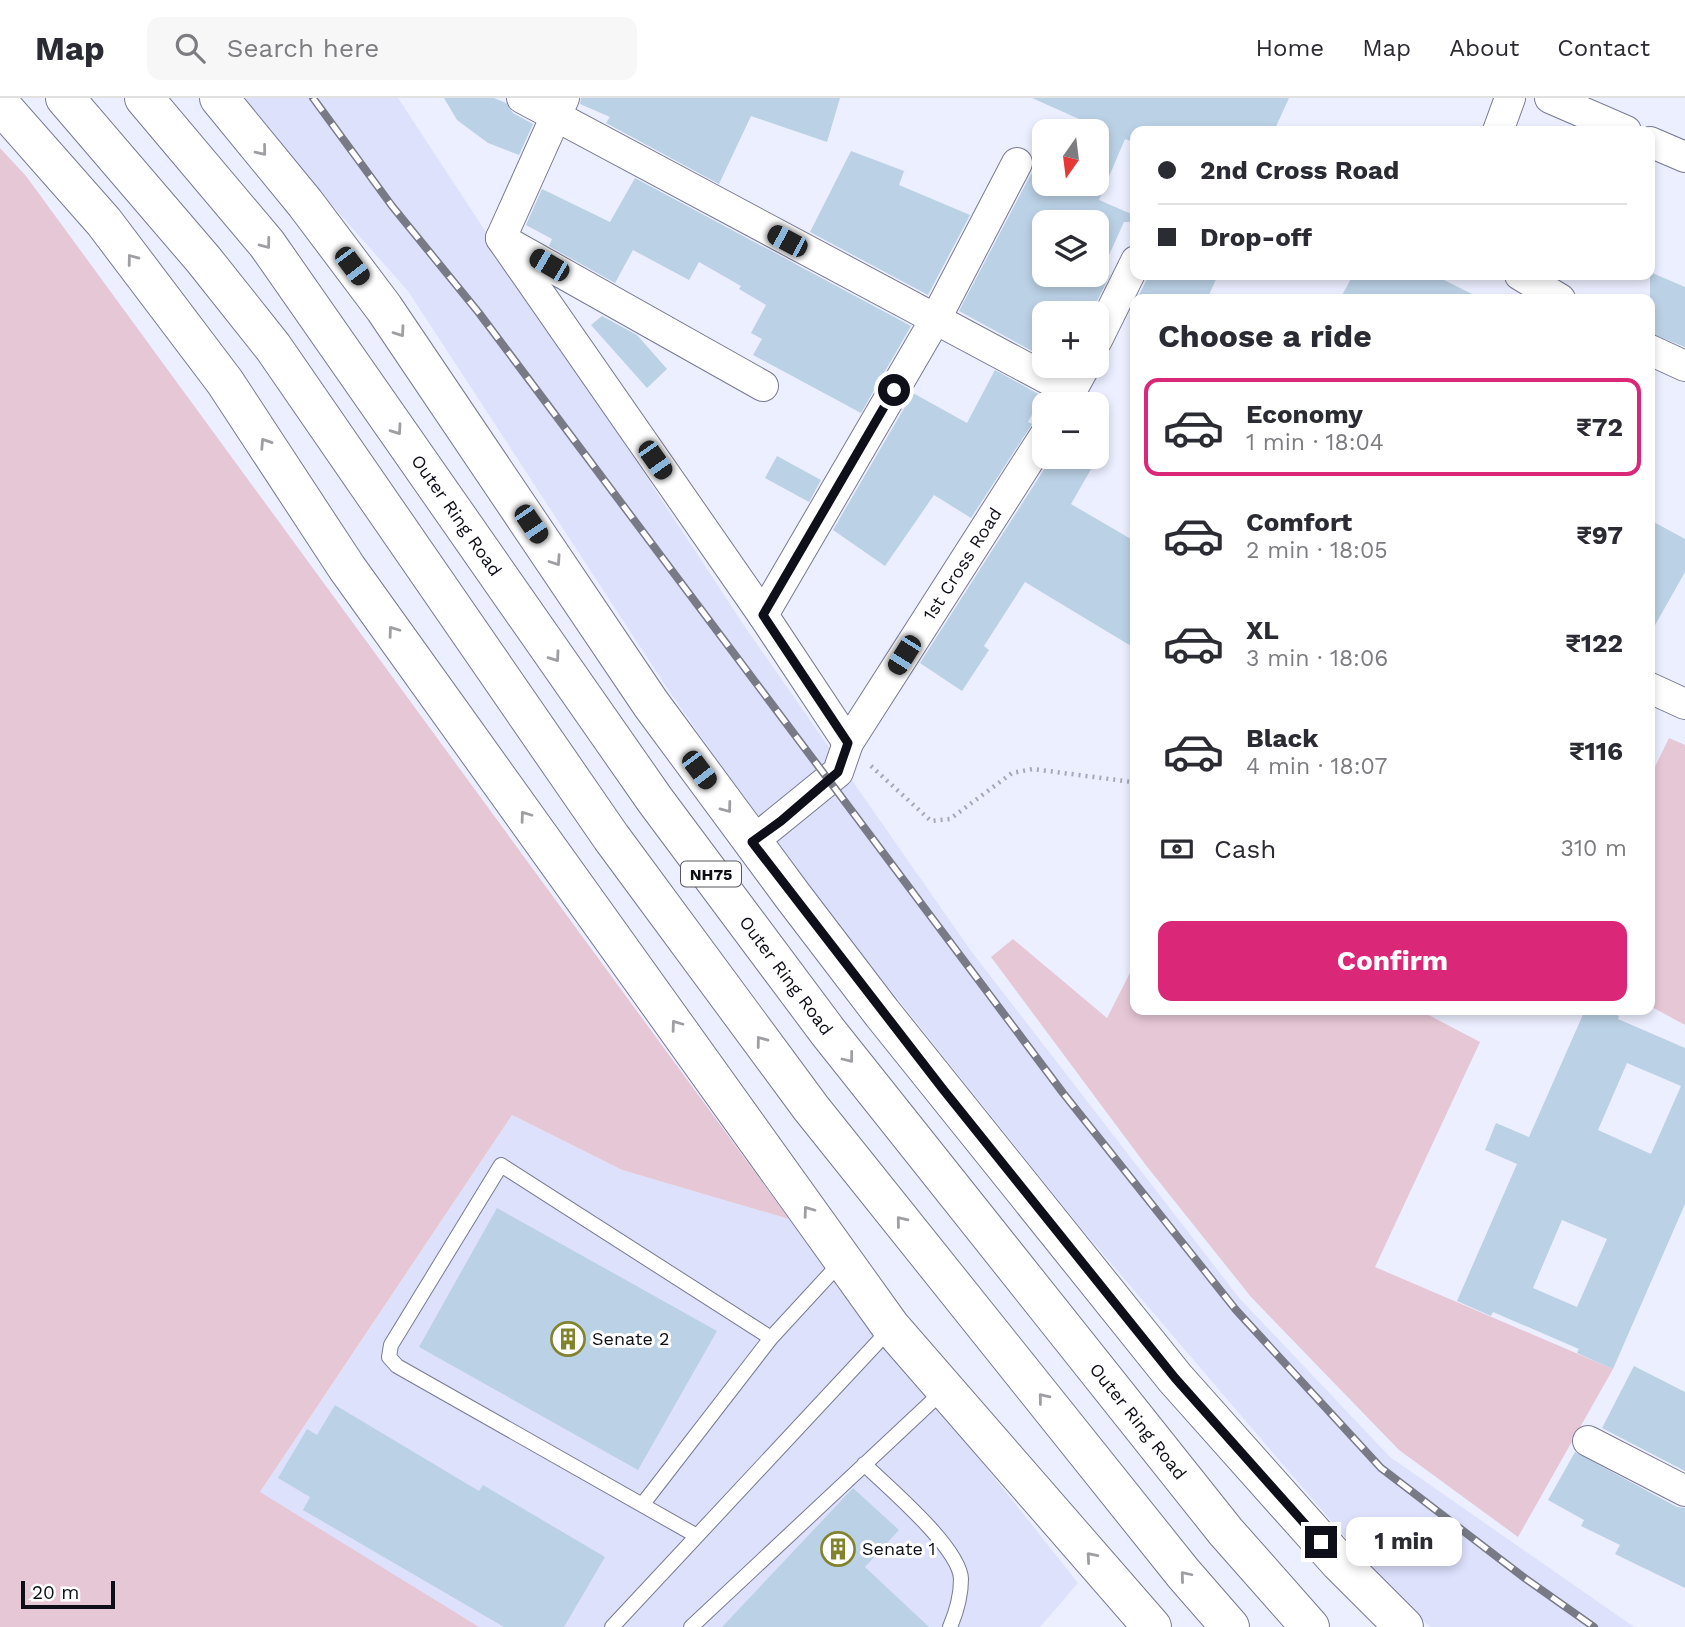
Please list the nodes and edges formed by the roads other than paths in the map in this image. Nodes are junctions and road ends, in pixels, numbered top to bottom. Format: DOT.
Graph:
graph roads {
  1 [pos="65,98"];
  2 [pos="144,98"];
  3 [pos="219,98"];
  4 [pos="522,98"];
  5 [pos="1510,98"];
  6 [pos="1550,98"];
  7 [pos="0,104"];
  8 [pos="561,107"];
  9 [pos="1500,126"];
  10 [pos="1614,126"];
  11 [pos="1655,144"];
  12 [pos="1685,157"];
  13 [pos="1017,163"];
  14 [pos="501,238"];
  15 [pos="1130,273"];
  16 [pos="1528,280"];
  17 [pos="1552,294"];
  18 [pos="1109,316"];
  19 [pos="935,320"];
  20 [pos="1655,352"];
  21 [pos="1685,366"];
  22 [pos="763,386"];
  23 [pos="1074,387"];
  24 [pos="1032,455"];
  25 [pos="763,615"];
  26 [pos="1655,690"];
  27 [pos="1685,704"];
  28 [pos="848,743"];
  29 [pos="752,842"];
  30 [pos="843,1260"];
  31 [pos="891,1327"];
  32 [pos="771,1338"];
  33 [pos="945,1389"];
  34 [pos="1588,1441"];
  35 [pos="864,1464"];
  36 [pos="1685,1491"];
  37 [pos="642,1505"];
  38 [pos="697,1536"];
  39 [pos="612,1627"];
  40 [pos="691,1627"];
  41 [pos="950,1627"];
  42 [pos="1152,1627"];
  43 [pos="1230,1627"];
  44 [pos="1310,1627"];
  45 [pos="1405,1627"];
  43 -- 1 [label="main road, one-way"];
  2 -- 44 [label="main road, Outer Ring Road / NH75, one-way"];
  3 -- 29 [label="main road, one-way"];
  4 -- 8 [label="street"];
  5 -- 9 [label="street"];
  6 -- 10 [label="street"];
  30 -- 7 [label="main road, one-way"];
  8 -- 14 [label="street"];
  8 -- 19 [label="street"];
  11 -- 12 [label="street"];
  13 -- 19 [label="street"];
  14 -- 22 [label="street"];
  14 -- 25 [label="street"];
  15 -- 18 [label="street"];
  16 -- 17 [label="street"];
  19 -- 23 [label="street"];
  19 -- 25 [label="street"];
  20 -- 21 [label="street"];
  24 -- 28 [label="street, 1st Cross Road"];
  25 -- 28 [label="street"];
  26 -- 27 [label="street"];
  28 -- 29 [label="street, 1st Cross Road"];
  29 -- 45 [label="main road"];
  30 -- 31 [label="main road"];
  30 -- 32 [label="lane"];
  31 -- 33 [label="main road"];
  31 -- 38 [label="lane"];
  32 -- 37 [label="lane"];
  32 -- 37 [label="lane"];
  33 -- 35 [label="lane"];
  42 -- 33 [label="main road, one-way"];
  34 -- 36 [label="street"];
  35 -- 40 [label="lane"];
  35 -- 41 [label="lane"];
  37 -- 38 [label="lane"];
  38 -- 39 [label="lane"];
}
